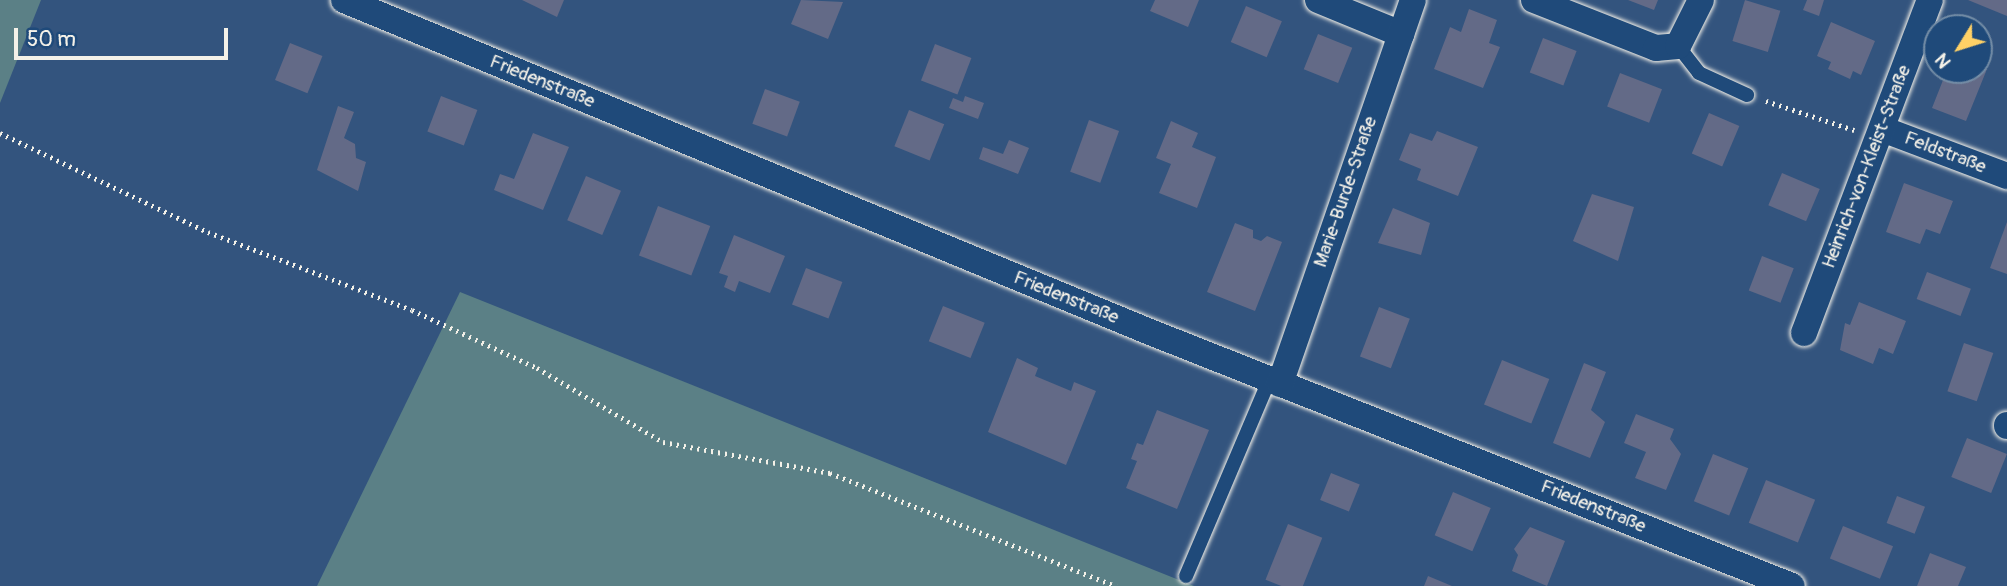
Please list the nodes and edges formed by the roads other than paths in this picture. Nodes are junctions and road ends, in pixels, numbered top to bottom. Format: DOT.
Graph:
graph roads {
  1 [pos="344,0"];
  2 [pos="1318,0"];
  3 [pos="1413,0"];
  4 [pos="1534,0"];
  5 [pos="1701,0"];
  6 [pos="1930,0"];
  7 [pos="1401,34"];
  8 [pos="1678,46"];
  9 [pos="1747,95"];
  10 [pos="1882,129"];
  11 [pos="2007,176"];
  12 [pos="1804,333"];
  13 [pos="1274,382"];
  14 [pos="1186,576"];
  15 [pos="1792,586"];
  1 -- 13 [label="street, Friedenstraße"];
  2 -- 7 [label="street"];
  3 -- 7 [label="street, Marie-Burde-Straße"];
  4 -- 8 [label="street"];
  5 -- 8 [label="street"];
  6 -- 10 [label="street, Heinrich-von-Kleist-Straße"];
  7 -- 13 [label="street, Marie-Burde-Straße"];
  8 -- 9 [label="lane"];
  10 -- 11 [label="street, Feldstraße"];
  10 -- 12 [label="street, Heinrich-von-Kleist-Straße"];
  13 -- 14 [label="lane"];
  13 -- 15 [label="street, Friedenstraße"];
}
